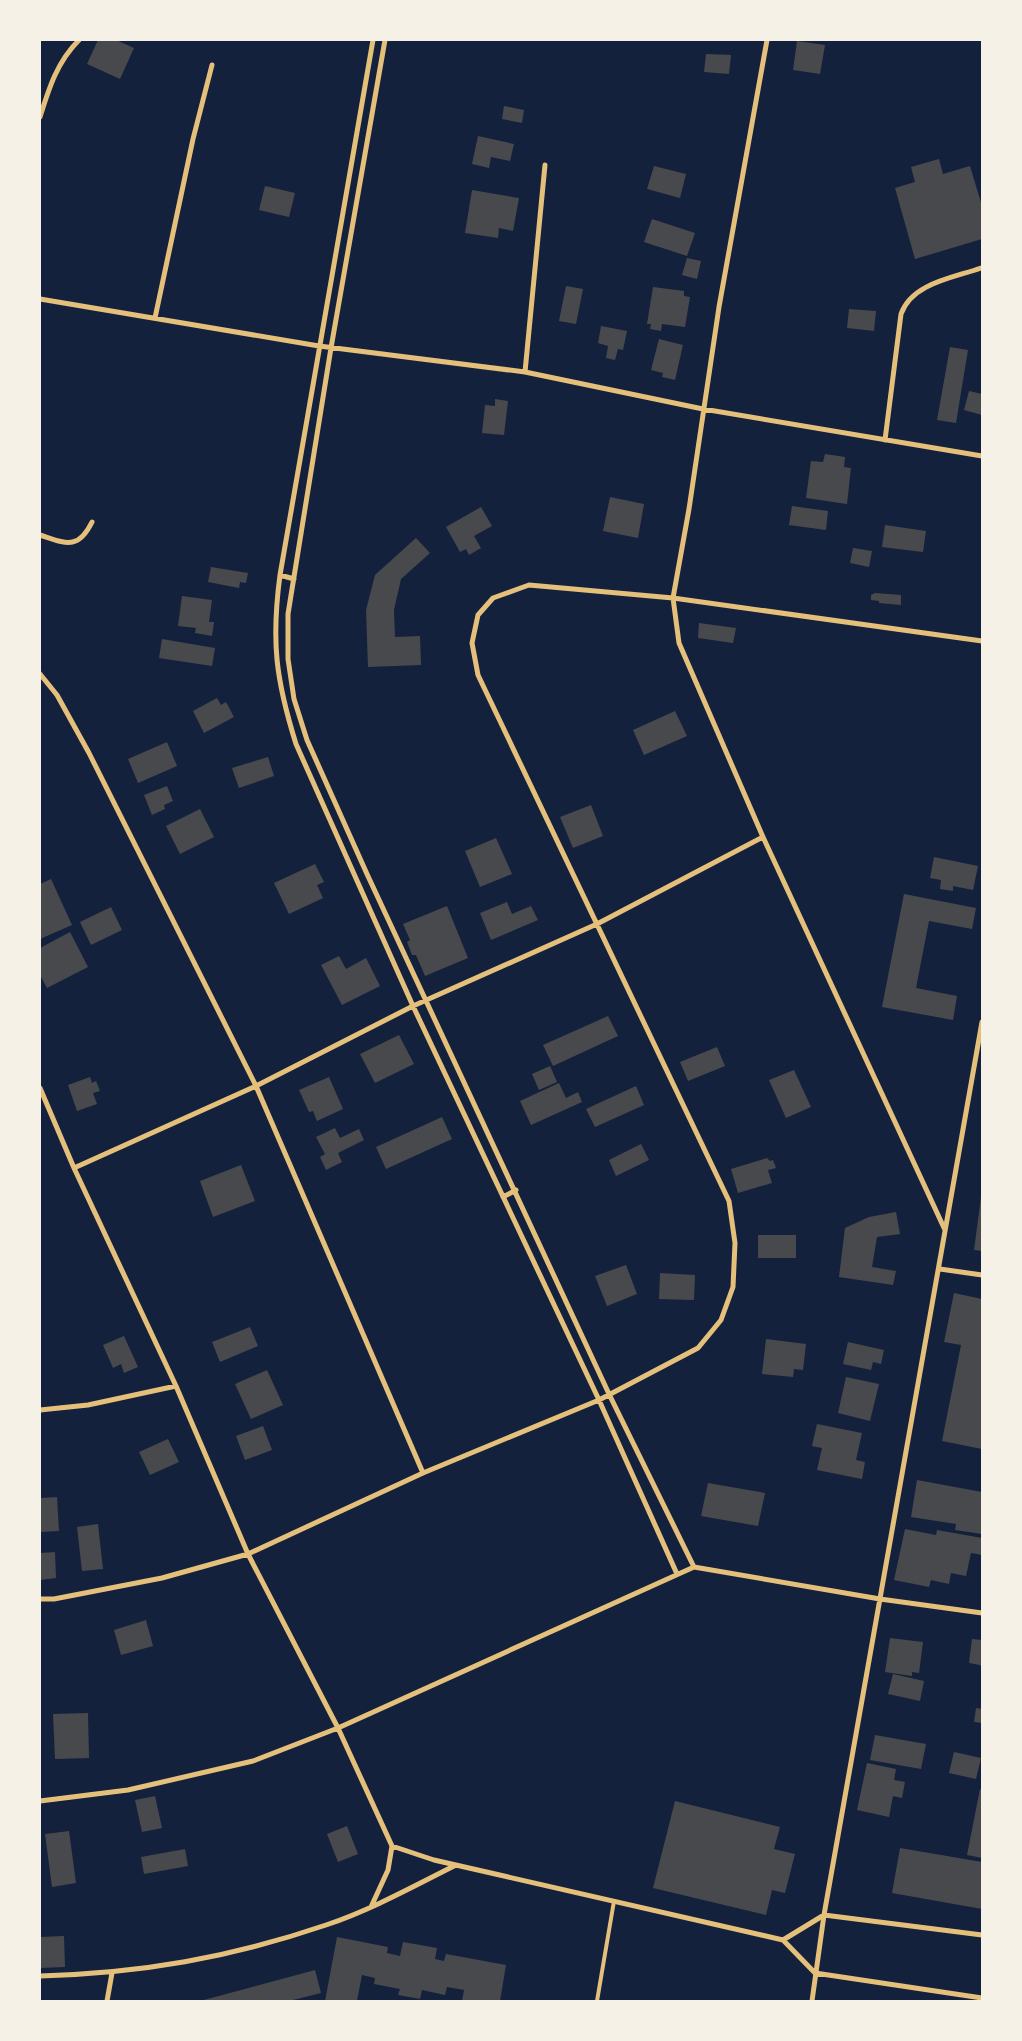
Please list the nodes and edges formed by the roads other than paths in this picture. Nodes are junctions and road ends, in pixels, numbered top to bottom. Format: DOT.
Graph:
graph roads {
  1 [pos="79,40"];
  2 [pos="373,40"];
  3 [pos="386,40"];
  4 [pos="767,40"];
  5 [pos="212,65"];
  6 [pos="364,89"];
  7 [pos="376,92"];
  8 [pos="40,117"];
  9 [pos="545,165"];
  10 [pos="981,268"];
  11 [pos="40,299"];
  12 [pos="155,318"];
  13 [pos="320,346"];
  14 [pos="331,348"];
  15 [pos="525,372"];
  16 [pos="703,410"];
  17 [pos="885,440"];
  18 [pos="982,456"];
  19 [pos="92,522"];
  20 [pos="40,535"];
  21 [pos="280,576"];
  22 [pos="294,579"];
  23 [pos="673,598"];
  24 [pos="982,641"];
  25 [pos="40,674"];
  26 [pos="327,785"];
  27 [pos="316,790"];
  28 [pos="763,837"];
  29 [pos="597,924"];
  30 [pos="427,1000"];
  31 [pos="413,1006"];
  32 [pos="982,1022"];
  33 [pos="256,1086"];
  34 [pos="40,1088"];
  35 [pos="74,1168"];
  36 [pos="516,1190"];
  37 [pos="503,1197"];
  38 [pos="944,1230"];
  39 [pos="940,1269"];
  40 [pos="982,1275"];
  41 [pos="176,1386"];
  42 [pos="609,1394"];
  43 [pos="599,1400"];
  44 [pos="40,1410"];
  45 [pos="423,1473"];
  46 [pos="248,1554"];
  47 [pos="694,1567"];
  48 [pos="676,1574"];
  49 [pos="40,1599"];
  50 [pos="880,1599"];
  51 [pos="982,1613"];
  52 [pos="338,1728"];
  53 [pos="40,1801"];
  54 [pos="392,1846"];
  55 [pos="456,1864"];
  56 [pos="614,1901"];
  57 [pos="371,1907"];
  58 [pos="824,1915"];
  59 [pos="982,1935"];
  60 [pos="783,1940"];
  61 [pos="112,1973"];
  62 [pos="815,1973"];
  63 [pos="40,1976"];
  64 [pos="982,1998"];
  65 [pos="107,2001"];
  66 [pos="597,2001"];
  67 [pos="812,2001"];
  1 -- 8 [label="street"];
  2 -- 6 [label="street"];
  3 -- 7 [label="street"];
  4 -- 16 [label="street"];
  5 -- 12 [label="street"];
  6 -- 7 [label="street"];
  6 -- 13 [label="street"];
  7 -- 14 [label="street"];
  9 -- 15 [label="street"];
  10 -- 17 [label="street"];
  11 -- 12 [label="street"];
  12 -- 13 [label="street"];
  13 -- 14 [label="street"];
  13 -- 21 [label="street"];
  14 -- 15 [label="street"];
  14 -- 22 [label="street"];
  15 -- 16 [label="street"];
  16 -- 17 [label="street"];
  16 -- 23 [label="street"];
  17 -- 18 [label="street"];
  19 -- 20 [label="street"];
  21 -- 22 [label="street"];
  21 -- 27 [label="street"];
  22 -- 26 [label="street"];
  23 -- 24 [label="street"];
  23 -- 28 [label="street"];
  23 -- 29 [label="street"];
  25 -- 33 [label="street"];
  26 -- 27 [label="street"];
  26 -- 30 [label="street"];
  27 -- 31 [label="street"];
  28 -- 29 [label="street"];
  28 -- 38 [label="street"];
  29 -- 30 [label="street"];
  29 -- 42 [label="street"];
  30 -- 31 [label="street"];
  30 -- 36 [label="street"];
  31 -- 33 [label="street"];
  31 -- 37 [label="street"];
  32 -- 38 [label="street"];
  33 -- 35 [label="street"];
  33 -- 45 [label="street"];
  34 -- 35 [label="street"];
  35 -- 41 [label="street"];
  36 -- 37 [label="street"];
  36 -- 42 [label="street"];
  37 -- 43 [label="street"];
  38 -- 39 [label="street"];
  39 -- 40 [label="street"];
  39 -- 50 [label="street"];
  41 -- 44 [label="street"];
  41 -- 46 [label="street"];
  42 -- 43 [label="street"];
  42 -- 47 [label="street"];
  43 -- 45 [label="street"];
  43 -- 48 [label="street"];
  45 -- 46 [label="street"];
  46 -- 49 [label="street"];
  46 -- 52 [label="street"];
  47 -- 48 [label="street"];
  47 -- 50 [label="street"];
  48 -- 52 [label="street"];
  50 -- 51 [label="street"];
  50 -- 58 [label="street"];
  52 -- 53 [label="street"];
  52 -- 54 [label="street"];
  54 -- 55 [label="street"];
  54 -- 57 [label="street"];
  55 -- 56 [label="street"];
  55 -- 57 [label="street"];
  56 -- 60 [label="street"];
  56 -- 66 [label="lane"];
  57 -- 61 [label="street"];
  58 -- 59 [label="street"];
  58 -- 60 [label="street"];
  58 -- 62 [label="street"];
  60 -- 62 [label="street"];
  61 -- 63 [label="street"];
  61 -- 65 [label="street"];
  62 -- 64 [label="street"];
  62 -- 67 [label="street"];
}
